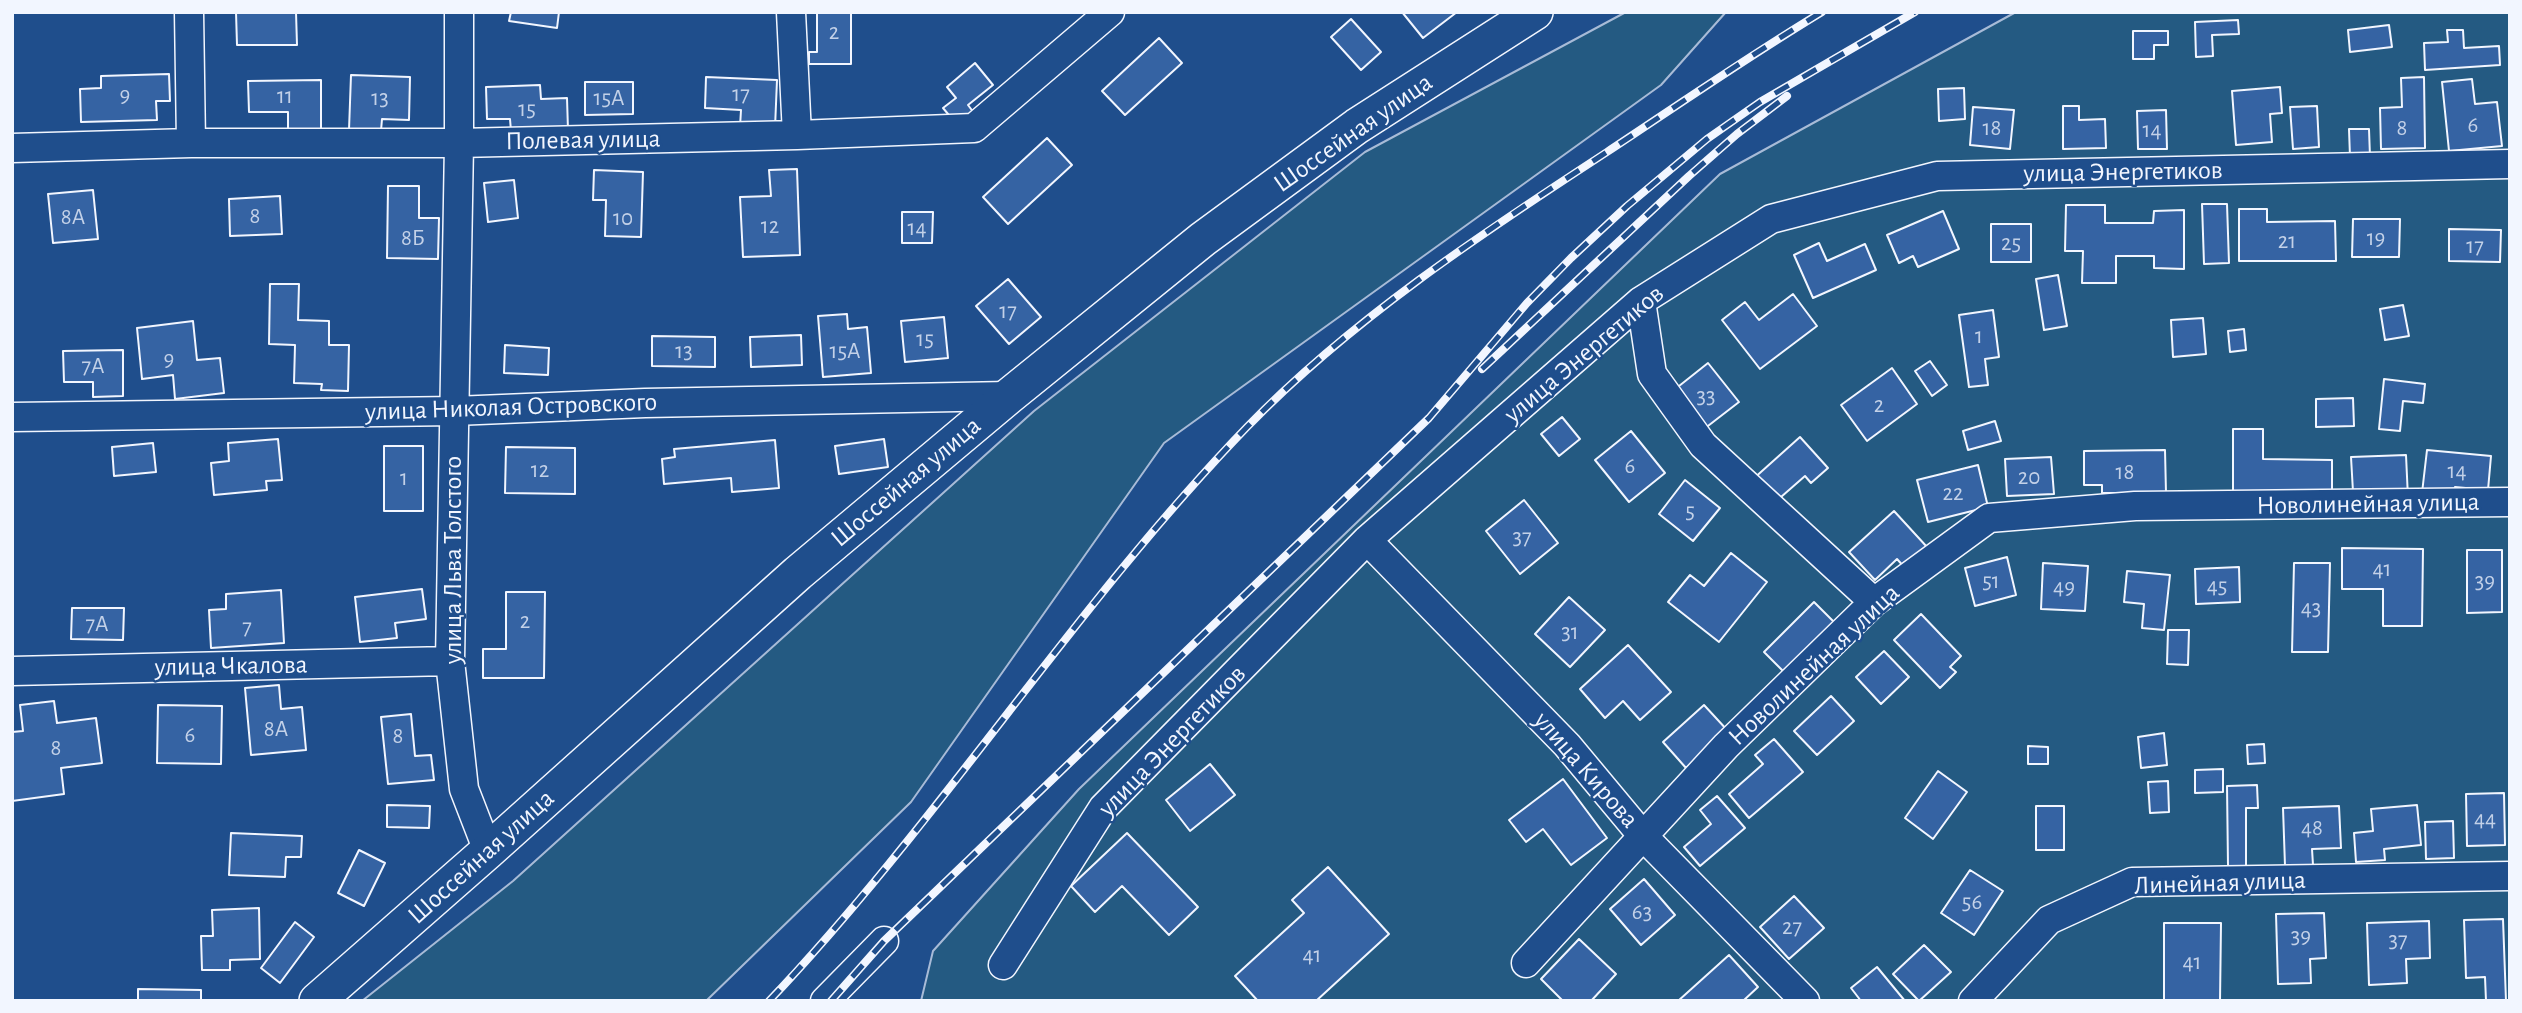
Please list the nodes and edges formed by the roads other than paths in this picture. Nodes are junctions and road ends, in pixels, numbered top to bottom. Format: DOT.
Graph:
graph roads {
  1 [pos="189,12"];
  2 [pos="459,12"];
  3 [pos="791,12"];
  4 [pos="1110,12"];
  5 [pos="1535,12"];
  6 [pos="797,135"];
  7 [pos="191,143"];
  8 [pos="459,143"];
  9 [pos="12,148"];
  10 [pos="2510,164"];
  11 [pos="1642,301"];
  12 [pos="1009,396"];
  13 [pos="455,411"];
  14 [pos="12,417"];
  15 [pos="2510,502"];
  16 [pos="1367,540"];
  17 [pos="1874,603"];
  18 [pos="450,661"];
  19 [pos="12,671"];
  20 [pos="1642,835"];
  21 [pos="488,851"];
  22 [pos="2510,876"];
  23 [pos="884,941"];
  24 [pos="1526,963"];
  25 [pos="1003,965"];
  26 [pos="317,1001"];
  27 [pos="825,1001"];
  28 [pos="1805,1001"];
  29 [pos="1973,1001"];
  1 -- 7 [label="street"];
  2 -- 8 [label="street, улица Льва Толстого"];
  3 -- 6 [label="street"];
  4 -- 6 [label="street, Полевая улица"];
  5 -- 12 [label="main road, Шоссейная улица"];
  6 -- 8 [label="street, Полевая улица"];
  7 -- 8 [label="street, Полевая улица"];
  7 -- 9 [label="street, Полевая улица"];
  8 -- 13 [label="street, улица Льва Толстого"];
  10 -- 11 [label="street, улица Энергетиков"];
  11 -- 16 [label="street, улица Энергетиков"];
  11 -- 17 [label="street"];
  12 -- 13 [label="street, улица Николая Островского"];
  12 -- 21 [label="main road, Шоссейная улица"];
  13 -- 14 [label="street, улица Николая Островского"];
  13 -- 18 [label="street, улица Льва Толстого"];
  15 -- 17 [label="street, Новолинейная улица"];
  16 -- 20 [label="street, улица Кирова"];
  16 -- 25 [label="street, улица Энергетиков"];
  17 -- 20 [label="street, Новолинейная улица"];
  18 -- 19 [label="street, улица Чкалова"];
  18 -- 21 [label="street, улица Льва Толстого"];
  20 -- 24 [label="street, Новолинейная улица"];
  20 -- 28 [label="street, улица Кирова"];
  21 -- 26 [label="main road, Шоссейная улица"];
  22 -- 29 [label="street, Линейная улица"];
  23 -- 27 [label="street"];
}
